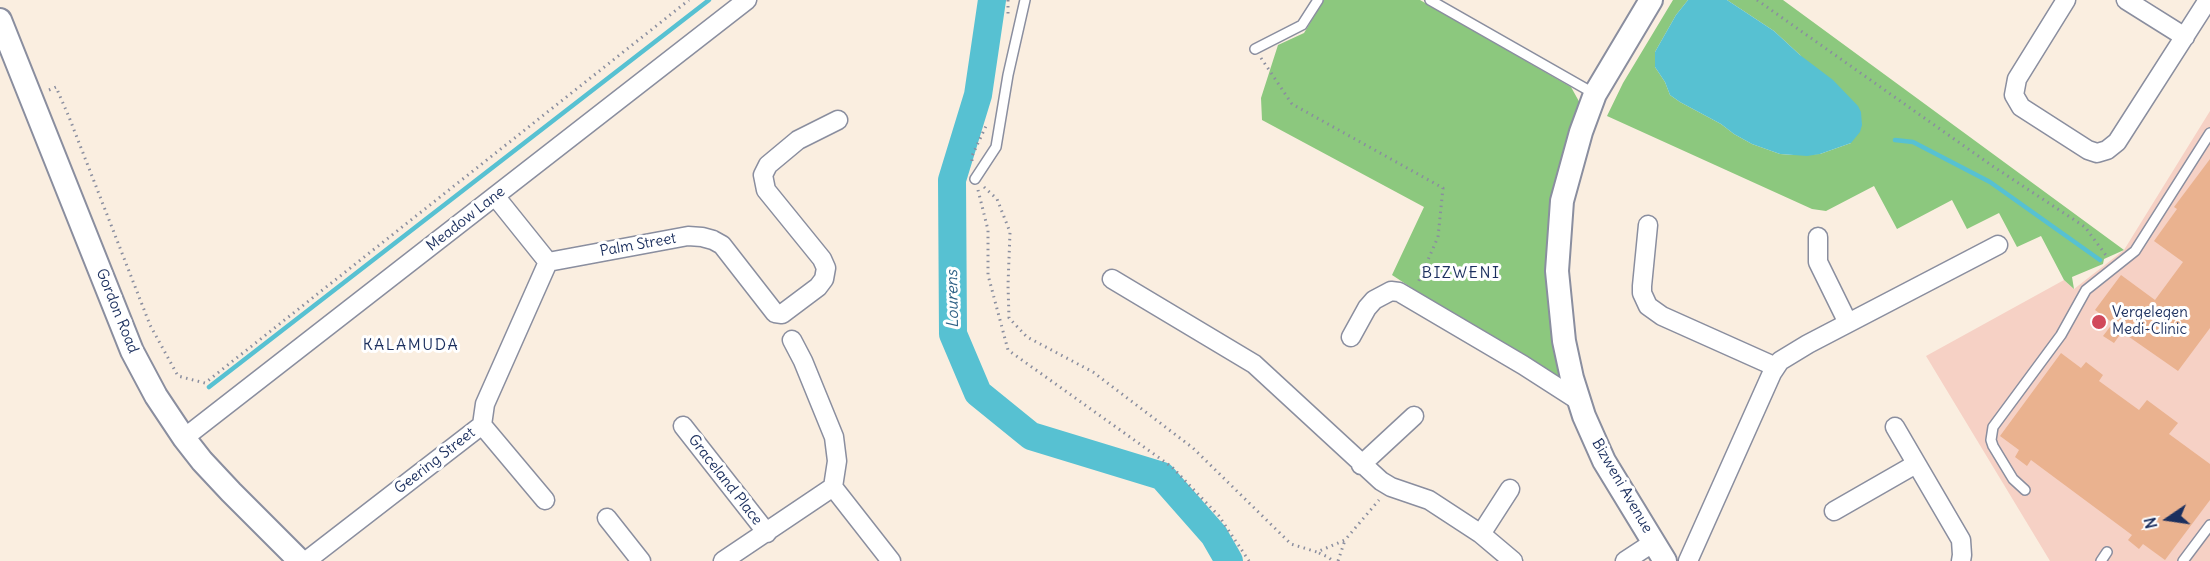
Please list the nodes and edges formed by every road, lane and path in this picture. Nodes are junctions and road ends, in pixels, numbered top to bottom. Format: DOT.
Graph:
graph roads {
  1 [pos="689,0"];
  2 [pos="747,0"];
  3 [pos="1025,0"];
  4 [pos="1318,0"];
  5 [pos="1430,0"];
  6 [pos="1651,0"];
  7 [pos="1757,0"];
  8 [pos="2066,0"];
  9 [pos="2126,0"];
  10 [pos="2208,0"];
  11 [pos="0,22"];
  12 [pos="2185,37"];
  13 [pos="1255,49"];
  14 [pos="1595,94"];
  15 [pos="31,97"];
  16 [pos="838,120"];
  17 [pos="2210,132"];
  18 [pos="975,179"];
  19 [pos="495,196"];
  20 [pos="997,199"];
  21 [pos="1648,225"];
  22 [pos="1818,237"];
  23 [pos="1998,245"];
  24 [pos="548,262"];
  25 [pos="2117,264"];
  26 [pos="1112,279"];
  27 [pos="1412,298"];
  28 [pos="1848,323"];
  29 [pos="1351,337"];
  30 [pos="792,340"];
  31 [pos="1776,367"];
  32 [pos="1579,401"];
  33 [pos="1414,416"];
  34 [pos="482,425"];
  35 [pos="683,426"];
  36 [pos="1895,427"];
  37 [pos="184,438"];
  38 [pos="1916,464"];
  39 [pos="1361,465"];
  40 [pos="833,487"];
  41 [pos="1391,487"];
  42 [pos="1510,489"];
  43 [pos="2025,490"];
  44 [pos="544,500"];
  45 [pos="1834,511"];
  46 [pos="607,518"];
  47 [pos="2210,525"];
  48 [pos="767,533"];
  49 [pos="1481,534"];
  50 [pos="1345,540"];
  51 [pos="1317,552"];
  52 [pos="1660,552"];
  53 [pos="2107,552"];
  54 [pos="300,561"];
  55 [pos="306,561"];
  56 [pos="641,561"];
  57 [pos="723,561"];
  58 [pos="891,561"];
  59 [pos="1250,561"];
  60 [pos="1333,561"];
  61 [pos="1338,561"];
  62 [pos="1513,561"];
  63 [pos="1625,561"];
  64 [pos="1688,561"];
  65 [pos="1961,561"];
  66 [pos="2101,561"];
  67 [pos="2183,561"];
  1 -- 15 [label="path"];
  2 -- 19 [label="street, Meadow Lane"];
  3 -- 18 [label="lane"];
  4 -- 13 [label="lane"];
  5 -- 14 [label="lane"];
  6 -- 14 [label="street, Bizweni Avenue"];
  7 -- 25 [label="path"];
  8 -- 12 [label="street"];
  9 -- 12 [label="street"];
  10 -- 12 [label="street"];
  11 -- 15 [label="street, Gordon Road"];
  13 -- 27 [label="path"];
  14 -- 32 [label="street, Bizweni Avenue"];
  15 -- 37 [label="street, Gordon Road"];
  16 -- 24 [label="street, Palm Street"];
  17 -- 25 [label="lane"];
  18 -- 59 [label="path"];
  19 -- 24 [label="street"];
  19 -- 37 [label="street, Meadow Lane"];
  20 -- 51 [label="path"];
  21 -- 31 [label="street"];
  22 -- 28 [label="street"];
  23 -- 28 [label="street"];
  24 -- 34 [label="street, Geering Street"];
  25 -- 43 [label="lane"];
  26 -- 39 [label="street"];
  27 -- 29 [label="street"];
  27 -- 32 [label="street"];
  28 -- 31 [label="street"];
  30 -- 40 [label="street"];
  31 -- 64 [label="street"];
  32 -- 52 [label="street, Bizweni Avenue"];
  33 -- 39 [label="street"];
  34 -- 44 [label="street"];
  34 -- 55 [label="street, Geering Street"];
  35 -- 48 [label="street, Graceland Place"];
  36 -- 38 [label="street"];
  37 -- 54 [label="street, Gordon Road"];
  38 -- 45 [label="street"];
  38 -- 65 [label="street"];
  39 -- 41 [label="street"];
  40 -- 48 [label="street, Graceland Place"];
  40 -- 58 [label="street"];
  41 -- 49 [label="street"];
  41 -- 50 [label="path"];
  42 -- 49 [label="street"];
  46 -- 56 [label="street"];
  47 -- 67 [label="lane"];
  48 -- 57 [label="street, Graceland Place"];
  49 -- 62 [label="street"];
  50 -- 51 [label="path"];
  50 -- 61 [label="path"];
  51 -- 60 [label="path"];
  52 -- 63 [label="street"];
  53 -- 66 [label="lane"];
}
